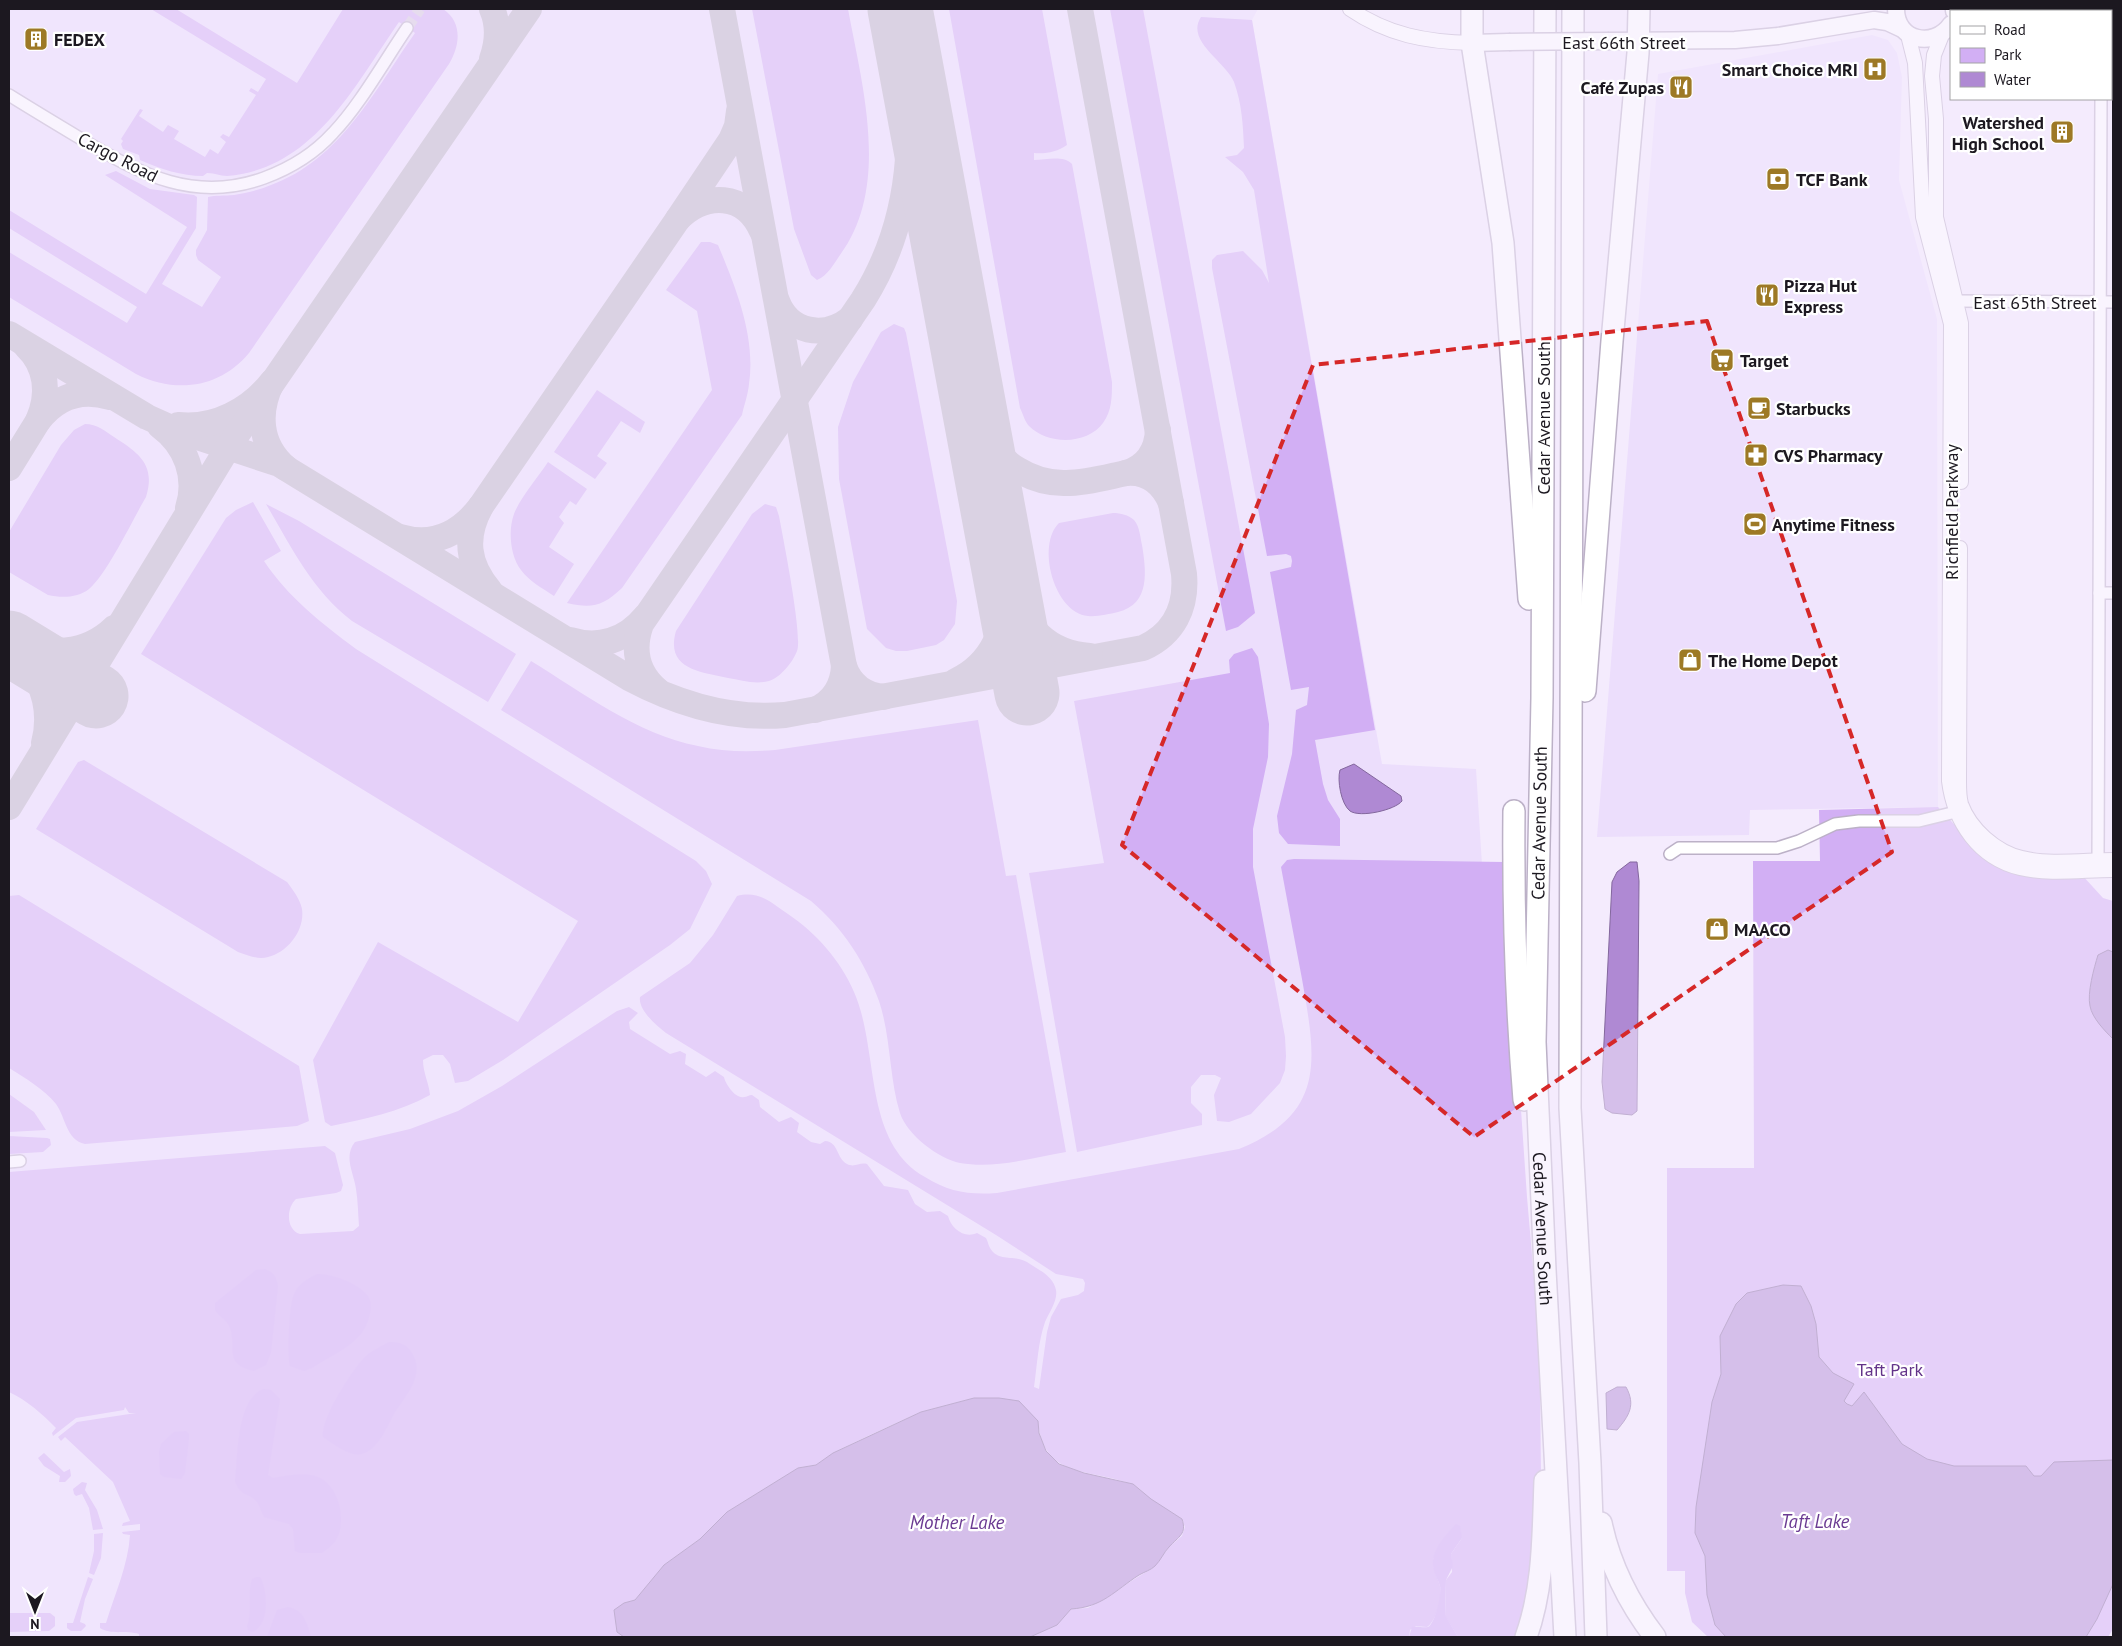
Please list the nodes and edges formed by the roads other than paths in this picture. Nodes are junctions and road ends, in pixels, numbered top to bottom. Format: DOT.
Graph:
graph roads {
  1 [pos="1350,9"];
  2 [pos="1472,9"];
  3 [pos="1545,9"];
  4 [pos="1573,9"];
  5 [pos="1639,9"];
  6 [pos="1896,9"];
  7 [pos="407,28"];
  8 [pos="1947,30"];
  9 [pos="1905,32"];
  10 [pos="1638,41"];
  11 [pos="1472,43"];
  12 [pos="9,95"];
  13 [pos="2101,100"];
  14 [pos="1917,104"];
  15 [pos="1937,158"];
  16 [pos="1958,301"];
  17 [pos="2101,302"];
  18 [pos="2113,302"];
  19 [pos="2113,592"];
  20 [pos="2099,593"];
  21 [pos="1514,811"];
  22 [pos="1960,811"];
  23 [pos="1538,849"];
  24 [pos="1572,851"];
  25 [pos="1670,854"];
  26 [pos="2098,860"];
  27 [pos="2113,860"];
  28 [pos="2113,870"];
  29 [pos="1545,1270"];
  30 [pos="1549,1340"];
  31 [pos="1590,1463"];
  32 [pos="1526,1637"];
  33 [pos="1565,1637"];
  34 [pos="1596,1637"];
  35 [pos="1655,1637"];
  1 -- 11 [label="street, East 66th Street"];
  2 -- 11 [label="highway"];
  3 -- 23 [label="highway, Cedar Avenue South"];
  4 -- 24 [label="highway, Cedar Avenue South"];
  5 -- 10 [label="highway"];
  6 -- 9 [label="main road"];
  7 -- 12 [label="street, Cargo Road"];
  8 -- 9 [label="main road, East 66th Street"];
  8 -- 15 [label="street, Richfield Parkway"];
  9 -- 10 [label="main road, East 66th Street"];
  9 -- 14 [label="street, Richfield Parkway"];
  10 -- 11 [label="main road, East 66th Street, bridge"];
  10 -- 24 [label="highway"];
  11 -- 23 [label="highway"];
  13 -- 17 [label="street"];
  14 -- 15 [label="street"];
  14 -- 22 [label="street, Richfield Parkway"];
  15 -- 16 [label="street, Richfield Parkway"];
  16 -- 17 [label="street, East 65th Street"];
  16 -- 22 [label="street, Richfield Parkway"];
  17 -- 18 [label="street, East 65th Street"];
  17 -- 20 [label="street"];
  19 -- 20 [label="street"];
  20 -- 26 [label="street"];
  21 -- 29 [label="highway"];
  22 -- 25 [label="street"];
  22 -- 26 [label="street, Richfield Parkway"];
  22 -- 28 [label="street, Richfield Parkway"];
  23 -- 29 [label="highway, Cedar Avenue South"];
  24 -- 31 [label="highway, Cedar Avenue South"];
  26 -- 27 [label="street, Richfield Parkway"];
  29 -- 30 [label="highway, Cedar Avenue South"];
  30 -- 32 [label="highway"];
  30 -- 33 [label="highway, Cedar Avenue South"];
  31 -- 34 [label="highway, Cedar Avenue South"];
  31 -- 35 [label="highway"];
}
